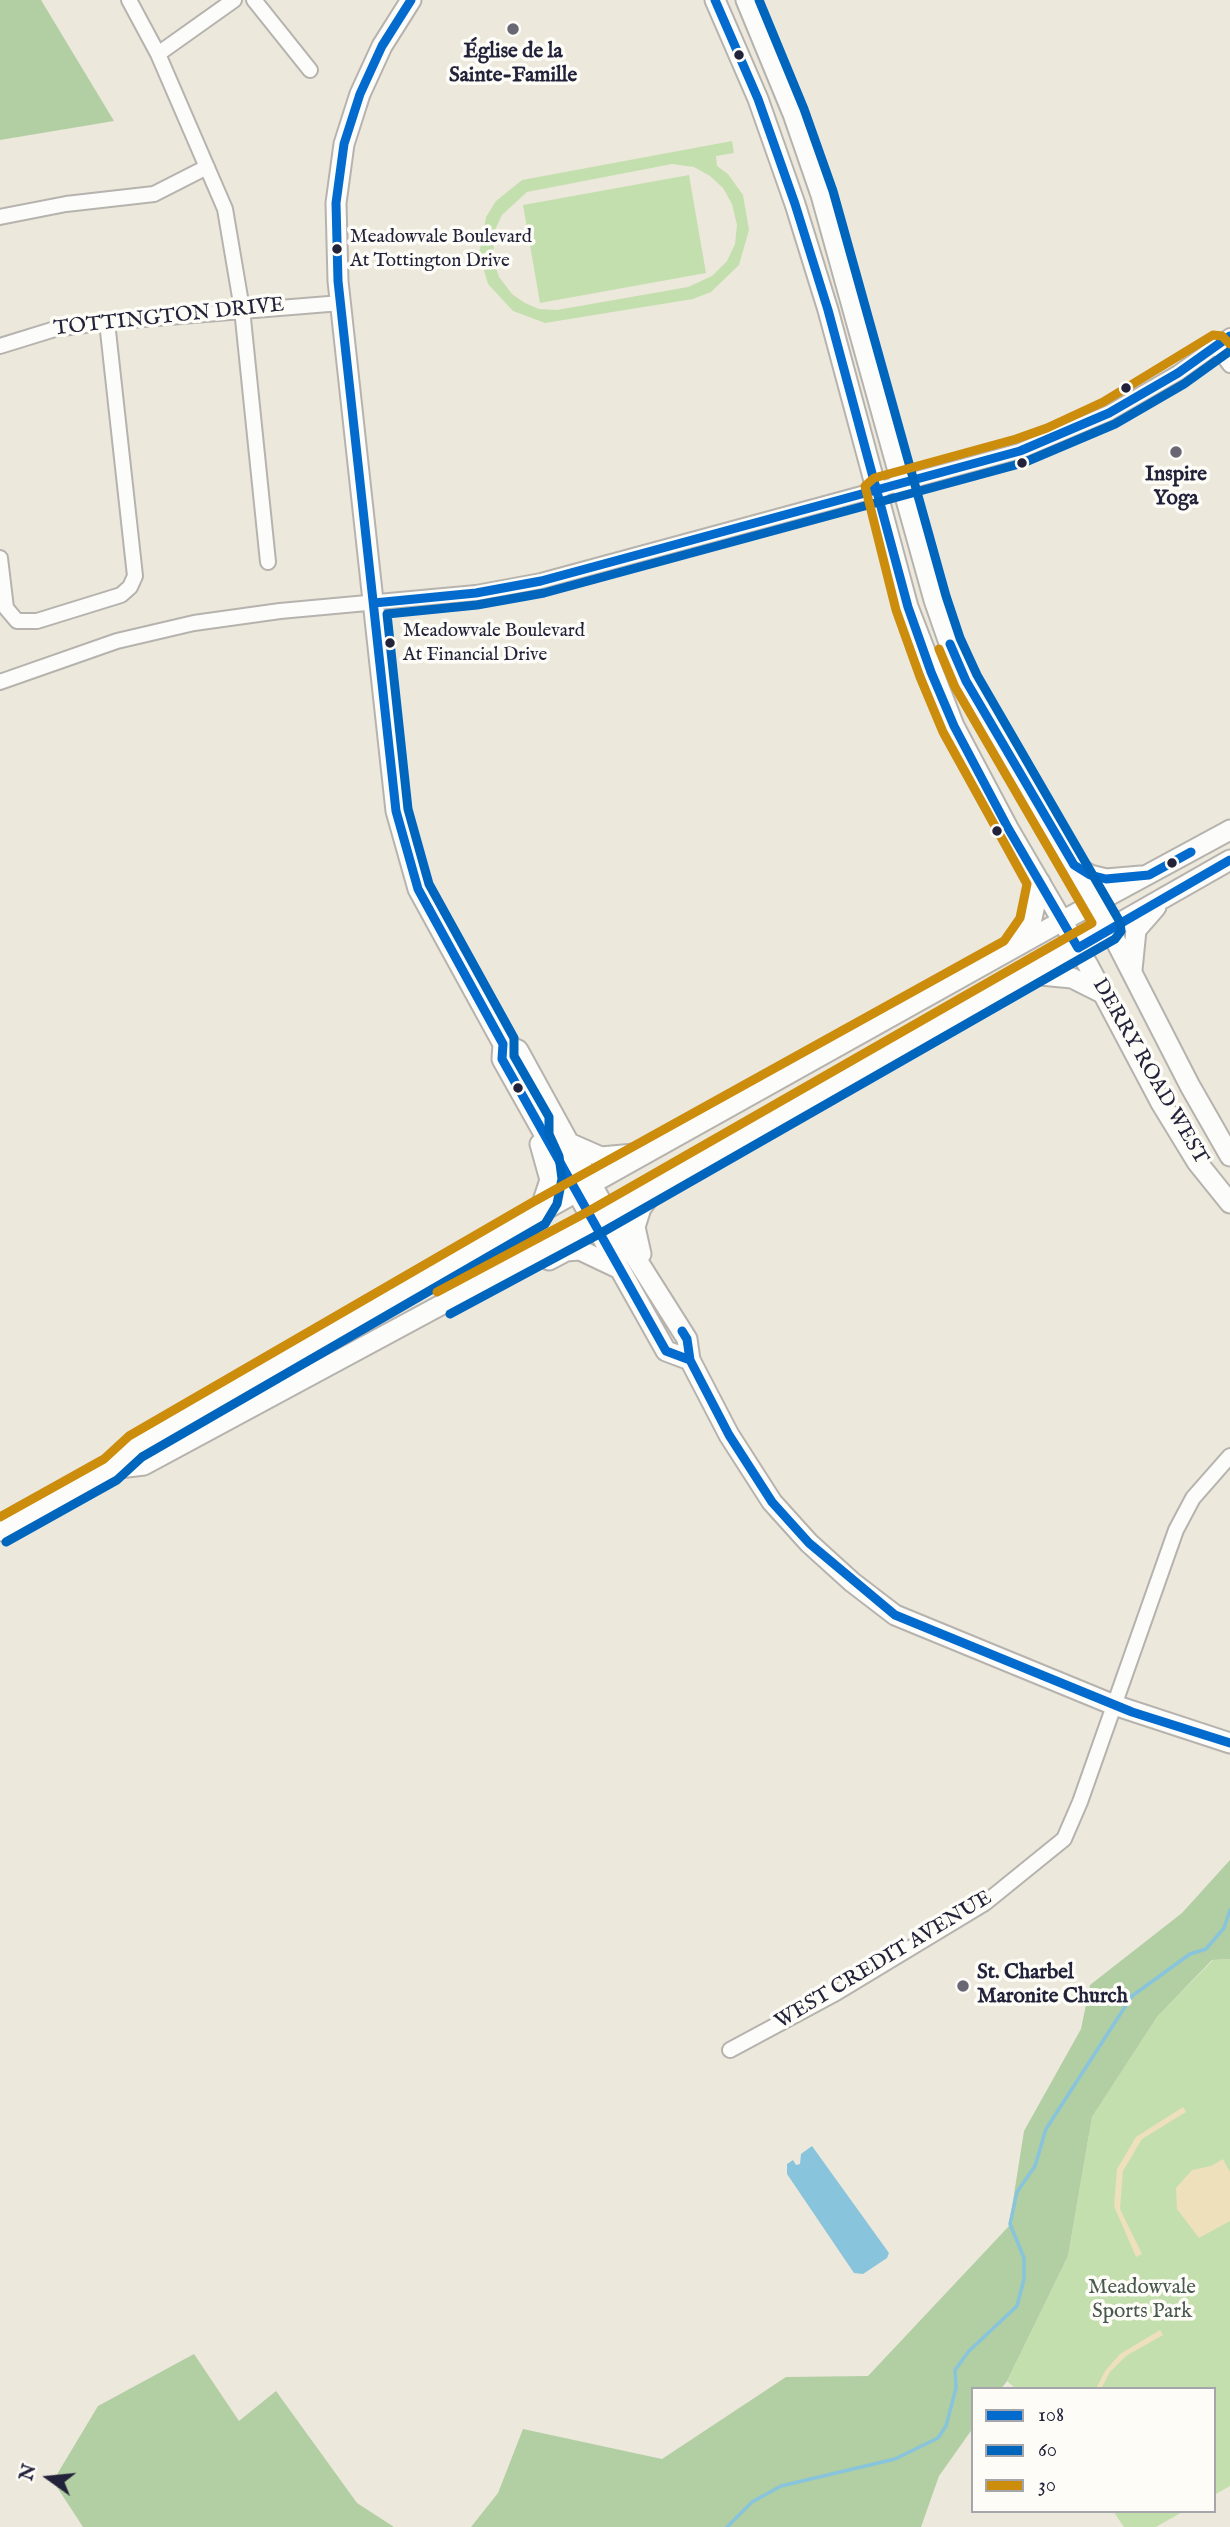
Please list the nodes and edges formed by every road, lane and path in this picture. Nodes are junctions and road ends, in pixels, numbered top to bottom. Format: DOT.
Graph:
graph roads {
  1 [pos="129,0"];
  2 [pos="234,0"];
  3 [pos="254,0"];
  4 [pos="411,0"];
  5 [pos="715,0"];
  6 [pos="746,0"];
  7 [pos="158,54"];
  8 [pos="310,70"];
  9 [pos="207,167"];
  10 [pos="0,217"];
  11 [pos="341,303"];
  12 [pos="242,309"];
  13 [pos="107,323"];
  14 [pos="1230,336"];
  15 [pos="0,345"];
  16 [pos="1217,346"];
  17 [pos="1230,365"];
  18 [pos="903,484"];
  19 [pos="877,490"];
  20 [pos="0,558"];
  21 [pos="268,562"];
  22 [pos="374,603"];
  23 [pos="0,682"];
  24 [pos="1230,830"];
  25 [pos="1230,860"];
  26 [pos="1074,865"];
  27 [pos="1149,875"];
  28 [pos="1040,881"];
  29 [pos="1177,890"];
  30 [pos="1095,905"];
  31 [pos="1062,920"];
  32 [pos="1109,928"];
  33 [pos="1078,948"];
  34 [pos="1012,950"];
  35 [pos="1030,974"];
  36 [pos="1132,975"];
  37 [pos="1104,994"];
  38 [pos="503,1044"];
  39 [pos="538,1122"];
  40 [pos="569,1143"];
  41 [pos="644,1154"];
  42 [pos="1230,1156"];
  43 [pos="657,1187"];
  44 [pos="585,1188"];
  45 [pos="1230,1203"];
  46 [pos="539,1213"];
  47 [pos="601,1218"];
  48 [pos="524,1259"];
  49 [pos="621,1270"];
  50 [pos="644,1272"];
  51 [pos="690,1360"];
  52 [pos="1230,1456"];
  53 [pos="111,1469"];
  54 [pos="0,1531"];
  55 [pos="1114,1705"];
  56 [pos="1230,1743"];
  57 [pos="730,2050"];
  1 -- 7 [label="street"];
  2 -- 7 [label="street"];
  3 -- 8 [label="street"];
  4 -- 11 [label="main road"];
  5 -- 19 [label="main road, DERRY ROAD WEST"];
  6 -- 18 [label="main road, DERRY ROAD WEST"];
  7 -- 9 [label="street"];
  9 -- 10 [label="street"];
  9 -- 12 [label="street"];
  11 -- 12 [label="street, TOTTINGTON DRIVE"];
  11 -- 22 [label="main road"];
  12 -- 13 [label="street, TOTTINGTON DRIVE"];
  12 -- 21 [label="street"];
  13 -- 15 [label="street, TOTTINGTON DRIVE"];
  13 -- 20 [label="street"];
  14 -- 16 [label="street"];
  16 -- 17 [label="street"];
  16 -- 18 [label="street"];
  18 -- 19 [label="street"];
  18 -- 26 [label="main road, DERRY ROAD WEST"];
  19 -- 22 [label="street"];
  19 -- 28 [label="main road, DERRY ROAD WEST"];
  22 -- 23 [label="street"];
  22 -- 38 [label="main road"];
  24 -- 27 [label="main road"];
  25 -- 29 [label="main road"];
  26 -- 27 [label="main road"];
  26 -- 30 [label="main road, DERRY ROAD WEST"];
  27 -- 30 [label="main road"];
  28 -- 31 [label="main road, DERRY ROAD WEST"];
  28 -- 34 [label="main road"];
  29 -- 32 [label="main road"];
  29 -- 36 [label="main road"];
  30 -- 31 [label="main road"];
  30 -- 32 [label="main road, DERRY ROAD WEST"];
  31 -- 33 [label="main road, DERRY ROAD WEST"];
  31 -- 34 [label="main road"];
  32 -- 33 [label="main road"];
  32 -- 36 [label="main road, DERRY ROAD WEST"];
  33 -- 35 [label="main road"];
  33 -- 37 [label="main road, DERRY ROAD WEST"];
  34 -- 41 [label="main road"];
  35 -- 37 [label="main road"];
  35 -- 43 [label="main road"];
  36 -- 42 [label="main road, DERRY ROAD WEST"];
  37 -- 45 [label="main road, DERRY ROAD WEST"];
  38 -- 39 [label="main road"];
  38 -- 40 [label="main road"];
  39 -- 44 [label="main road"];
  39 -- 46 [label="main road"];
  40 -- 41 [label="main road"];
  40 -- 44 [label="main road"];
  41 -- 44 [label="main road"];
  43 -- 47 [label="main road"];
  43 -- 50 [label="main road"];
  44 -- 46 [label="main road"];
  44 -- 47 [label="main road"];
  46 -- 53 [label="main road"];
  47 -- 48 [label="main road"];
  47 -- 49 [label="main road"];
  47 -- 50 [label="main road"];
  48 -- 49 [label="main road"];
  48 -- 53 [label="main road"];
  49 -- 51 [label="main road"];
  50 -- 51 [label="main road"];
  51 -- 55 [label="main road"];
  52 -- 55 [label="street, WEST CREDIT AVENUE"];
  53 -- 54 [label="main road"];
  55 -- 56 [label="main road"];
  55 -- 57 [label="street, WEST CREDIT AVENUE"];
}
